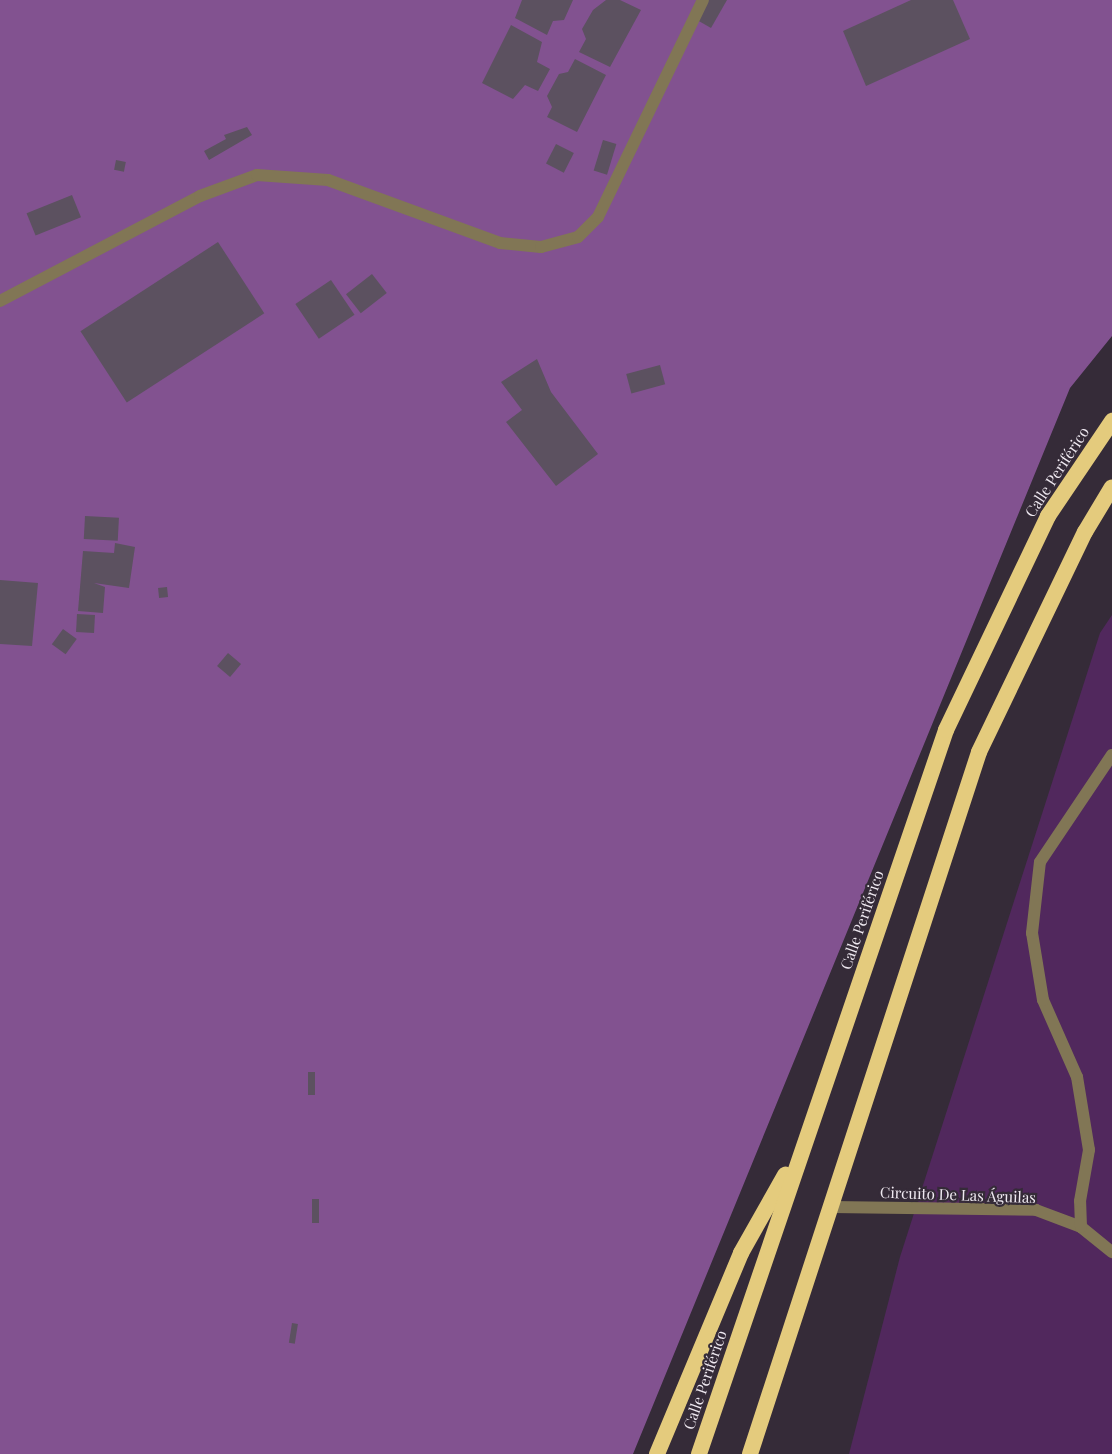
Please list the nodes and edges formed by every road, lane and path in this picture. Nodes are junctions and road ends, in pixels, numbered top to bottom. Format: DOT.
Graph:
graph roads {
  1 [pos="703,0"];
  2 [pos="0,301"];
  3 [pos="1112,421"];
  4 [pos="1112,487"];
  5 [pos="1112,754"];
  6 [pos="802,1146"];
  7 [pos="832,1207"];
  8 [pos="1082,1227"];
  9 [pos="1112,1252"];
  10 [pos="657,1454"];
  11 [pos="699,1454"];
  12 [pos="750,1454"];
  1 -- 2 [label="street"];
  3 -- 6 [label="highway, Calle Periférico"];
  4 -- 7 [label="highway"];
  5 -- 8 [label="street"];
  6 -- 10 [label="highway"];
  6 -- 11 [label="highway, Calle Periférico"];
  7 -- 8 [label="street, Circuito De Las Águilas"];
  7 -- 12 [label="highway"];
  8 -- 9 [label="street, Circuito De Las Águilas"];
}
